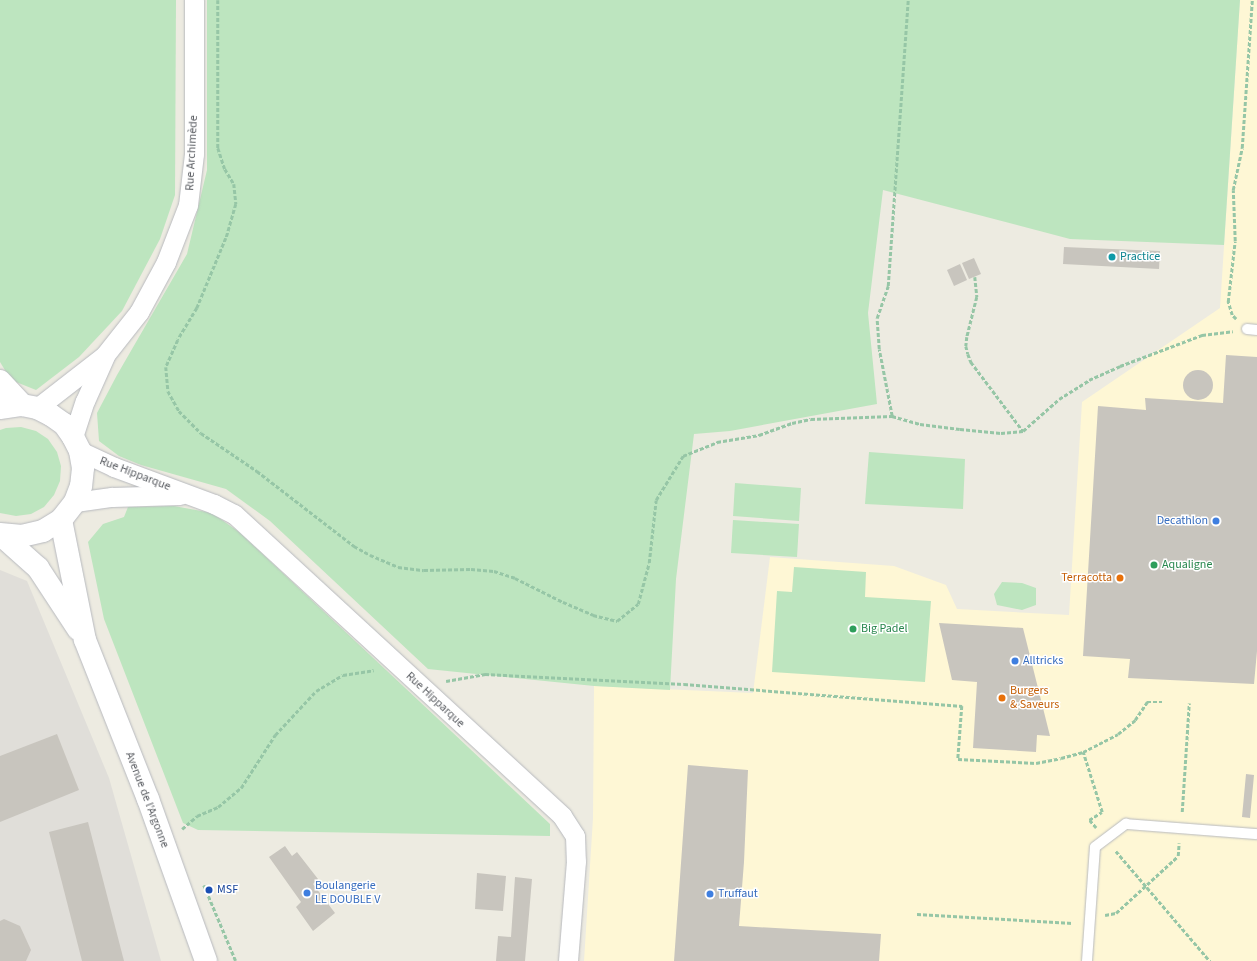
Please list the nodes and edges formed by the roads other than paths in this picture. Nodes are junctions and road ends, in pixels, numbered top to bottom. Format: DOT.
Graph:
graph roads {
  1 [pos="194,0"];
  2 [pos="105,355"];
  3 [pos="0,381"];
  4 [pos="30,407"];
  5 [pos="0,408"];
  6 [pos="77,444"];
  7 [pos="191,495"];
  8 [pos="75,502"];
  9 [pos="61,520"];
  10 [pos="1,534"];
  11 [pos="85,640"];
  12 [pos="1257,834"];
  13 [pos="206,961"];
  14 [pos="568,961"];
  15 [pos="1087,961"];
  1 -- 2 [label="street, Rue Archimède"];
  2 -- 4 [label="street, Rue Archimède"];
  2 -- 6 [label="street, Rue Archimède"];
  3 -- 4 [label="main road"];
  4 -- 5 [label="main road"];
  4 -- 6 [label="main road"];
  6 -- 7 [label="street, Rue Hipparque"];
  6 -- 8 [label="main road"];
  7 -- 8 [label="street, Rue Hipparque"];
  7 -- 14 [label="street, Rue Hipparque"];
  8 -- 9 [label="main road"];
  9 -- 10 [label="main road"];
  9 -- 11 [label="main road, Avenue de l'Argonne"];
  10 -- 11 [label="main road, Avenue de l'Argonne"];
  11 -- 13 [label="main road, Avenue de l'Argonne"];
  12 -- 15 [label="lane"];
}
